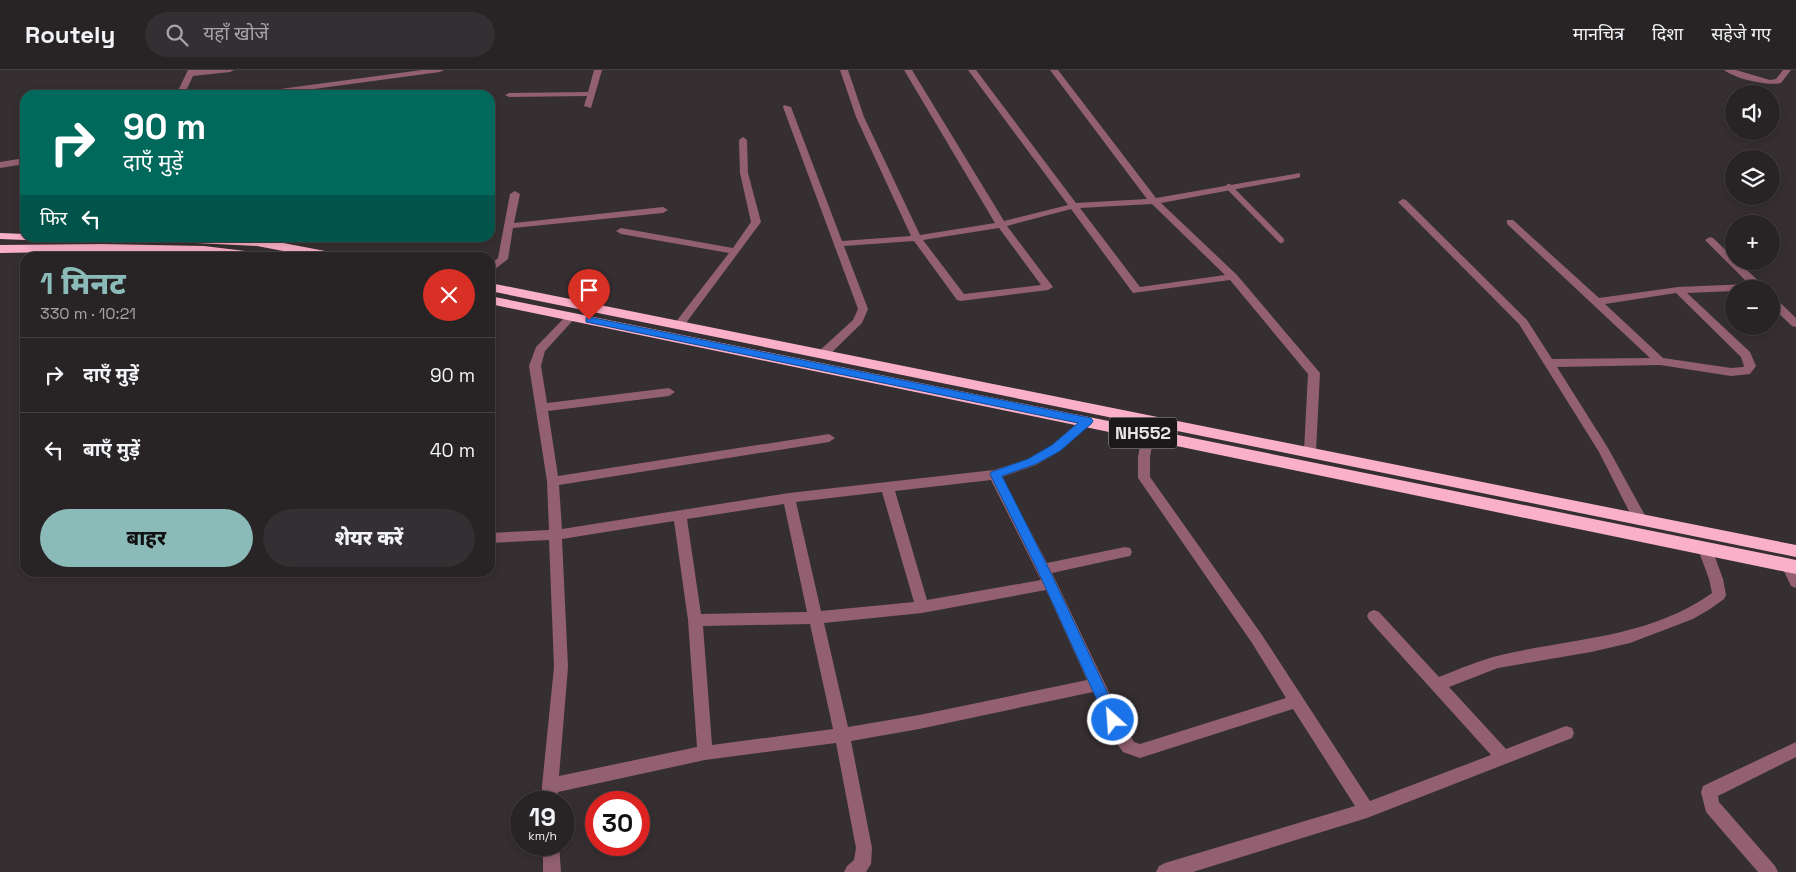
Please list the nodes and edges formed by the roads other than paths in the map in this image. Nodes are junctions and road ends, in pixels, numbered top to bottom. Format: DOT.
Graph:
graph roads {
  1 [pos="230,70"];
  2 [pos="440,70"];
  3 [pos="598,70"];
  4 [pos="844,70"];
  5 [pos="908,70"];
  6 [pos="972,70"];
  7 [pos="1054,70"];
  8 [pos="1728,70"];
  9 [pos="190,72"];
  10 [pos="1790,72"];
  11 [pos="182,90"];
  12 [pos="292,90"];
  13 [pos="592,94"];
  14 [pos="509,95"];
  15 [pos="588,106"];
  16 [pos="788,107"];
  17 [pos="743,140"];
  18 [pos="20,163"];
  19 [pos="0,165"];
  20 [pos="1297,175"];
  21 [pos="1229,187"];
  22 [pos="515,194"];
  23 [pos="1154,201"];
  24 [pos="1403,202"];
  25 [pos="1073,206"];
  26 [pos="663,210"];
  27 [pos="1510,222"];
  28 [pos="1001,225"];
  29 [pos="509,226"];
  30 [pos="621,231"];
  31 [pos="0,236"];
  32 [pos="20,237"];
  33 [pos="917,238"];
  34 [pos="1281,240"];
  35 [pos="1710,240"];
  36 [pos="257,242"];
  37 [pos="838,244"];
  38 [pos="0,249"];
  39 [pos="736,251"];
  40 [pos="227,252"];
  41 [pos="310,252"];
  42 [pos="495,266"];
  43 [pos="1233,277"];
  44 [pos="1752,280"];
  45 [pos="495,288"];
  46 [pos="1725,289"];
  47 [pos="1678,290"];
  48 [pos="495,301"];
  49 [pos="1596,302"];
  50 [pos="1780,309"];
  51 [pos="572,316"];
  52 [pos="1796,324"];
  53 [pos="679,325"];
  54 [pos="822,355"];
  55 [pos="1660,361"];
  56 [pos="1548,363"];
  57 [pos="669,392"];
  58 [pos="541,408"];
  59 [pos="1087,421"];
  60 [pos="1148,434"];
  61 [pos="829,438"];
  62 [pos="1310,451"];
  63 [pos="995,474"];
  64 [pos="553,481"];
  65 [pos="888,486"];
  66 [pos="789,498"];
  67 [pos="680,515"];
  68 [pos="1640,519"];
  69 [pos="556,535"];
  70 [pos="495,538"];
  71 [pos="1705,549"];
  72 [pos="1796,551"];
  73 [pos="1124,552"];
  74 [pos="1792,566"];
  75 [pos="1043,569"];
  76 [pos="1796,582"];
  77 [pos="1050,584"];
  78 [pos="922,607"];
  79 [pos="1374,616"];
  80 [pos="816,618"];
  81 [pos="695,620"];
  82 [pos="1096,685"];
  83 [pos="1436,685"];
  84 [pos="1297,701"];
  85 [pos="1566,733"];
  86 [pos="842,735"];
  87 [pos="1796,748"];
  88 [pos="705,753"];
  89 [pos="1503,757"];
  90 [pos="550,786"];
  91 [pos="550,791"];
  92 [pos="1367,810"];
  93 [pos="551,856"];
  94 [pos="552,872"];
  95 [pos="854,872"];
  96 [pos="1165,872"];
  97 [pos="1769,872"];
  1 -- 9 [label="street"];
  2 -- 12 [label="street"];
  3 -- 13 [label="street"];
  4 -- 33 [label="street"];
  5 -- 28 [label="street"];
  6 -- 25 [label="street"];
  7 -- 23 [label="street"];
  8 -- 10 [label="street"];
  9 -- 11 [label="street"];
  13 -- 14 [label="street"];
  13 -- 15 [label="street"];
  16 -- 37 [label="street"];
  17 -- 39 [label="street"];
  18 -- 19 [label="street"];
  20 -- 21 [label="street"];
  21 -- 23 [label="street"];
  21 -- 34 [label="lane"];
  22 -- 29 [label="street"];
  23 -- 25 [label="street"];
  23 -- 43 [label="street"];
  24 -- 56 [label="street"];
  25 -- 28 [label="street"];
  25 -- 43 [label="street"];
  26 -- 29 [label="street"];
  27 -- 49 [label="street"];
  28 -- 33 [label="street"];
  28 -- 33 [label="street"];
  29 -- 42 [label="street"];
  30 -- 39 [label="street"];
  31 -- 32 [label="highway"];
  33 -- 37 [label="street"];
  35 -- 44 [label="street"];
  36 -- 41 [label="highway"];
  37 -- 54 [label="street"];
  38 -- 40 [label="highway"];
  39 -- 53 [label="street"];
  43 -- 62 [label="street"];
  45 -- 53 [label="highway, NH552"];
  46 -- 47 [label="street"];
  47 -- 49 [label="street"];
  47 -- 55 [label="street"];
  48 -- 51 [label="highway, NH552"];
  49 -- 55 [label="street"];
  50 -- 52 [label="street"];
  51 -- 58 [label="street"];
  51 -- 59 [label="highway, NH552"];
  53 -- 54 [label="highway, NH552"];
  54 -- 62 [label="highway, NH552"];
  55 -- 56 [label="street"];
  56 -- 68 [label="street"];
  57 -- 58 [label="street"];
  58 -- 64 [label="street"];
  59 -- 60 [label="highway, NH552"];
  59 -- 63 [label="street"];
  60 -- 71 [label="highway, NH552"];
  60 -- 84 [label="street"];
  61 -- 64 [label="street"];
  62 -- 68 [label="highway, NH552"];
  63 -- 65 [label="street"];
  63 -- 75 [label="street"];
  64 -- 69 [label="street"];
  65 -- 66 [label="street"];
  65 -- 78 [label="street"];
  66 -- 67 [label="street"];
  66 -- 80 [label="street"];
  67 -- 69 [label="street"];
  67 -- 81 [label="street"];
  68 -- 72 [label="highway, NH552"];
  69 -- 70 [label="street"];
  69 -- 90 [label="street"];
  71 -- 74 [label="highway, NH552"];
  71 -- 83 [label="street"];
  73 -- 75 [label="street"];
  74 -- 76 [label="street"];
  75 -- 77 [label="street"];
  77 -- 78 [label="street"];
  77 -- 82 [label="street"];
  78 -- 80 [label="street"];
  79 -- 83 [label="street"];
  80 -- 81 [label="street"];
  80 -- 86 [label="street"];
  81 -- 88 [label="street"];
  82 -- 84 [label="street"];
  82 -- 86 [label="street"];
  83 -- 89 [label="street"];
  84 -- 92 [label="street"];
  85 -- 89 [label="street"];
  86 -- 88 [label="street"];
  86 -- 95 [label="street"];
  87 -- 97 [label="street"];
  88 -- 90 [label="street"];
  89 -- 92 [label="street"];
  90 -- 91 [label="street"];
  92 -- 96 [label="street"];
  93 -- 94 [label="street"];
}
